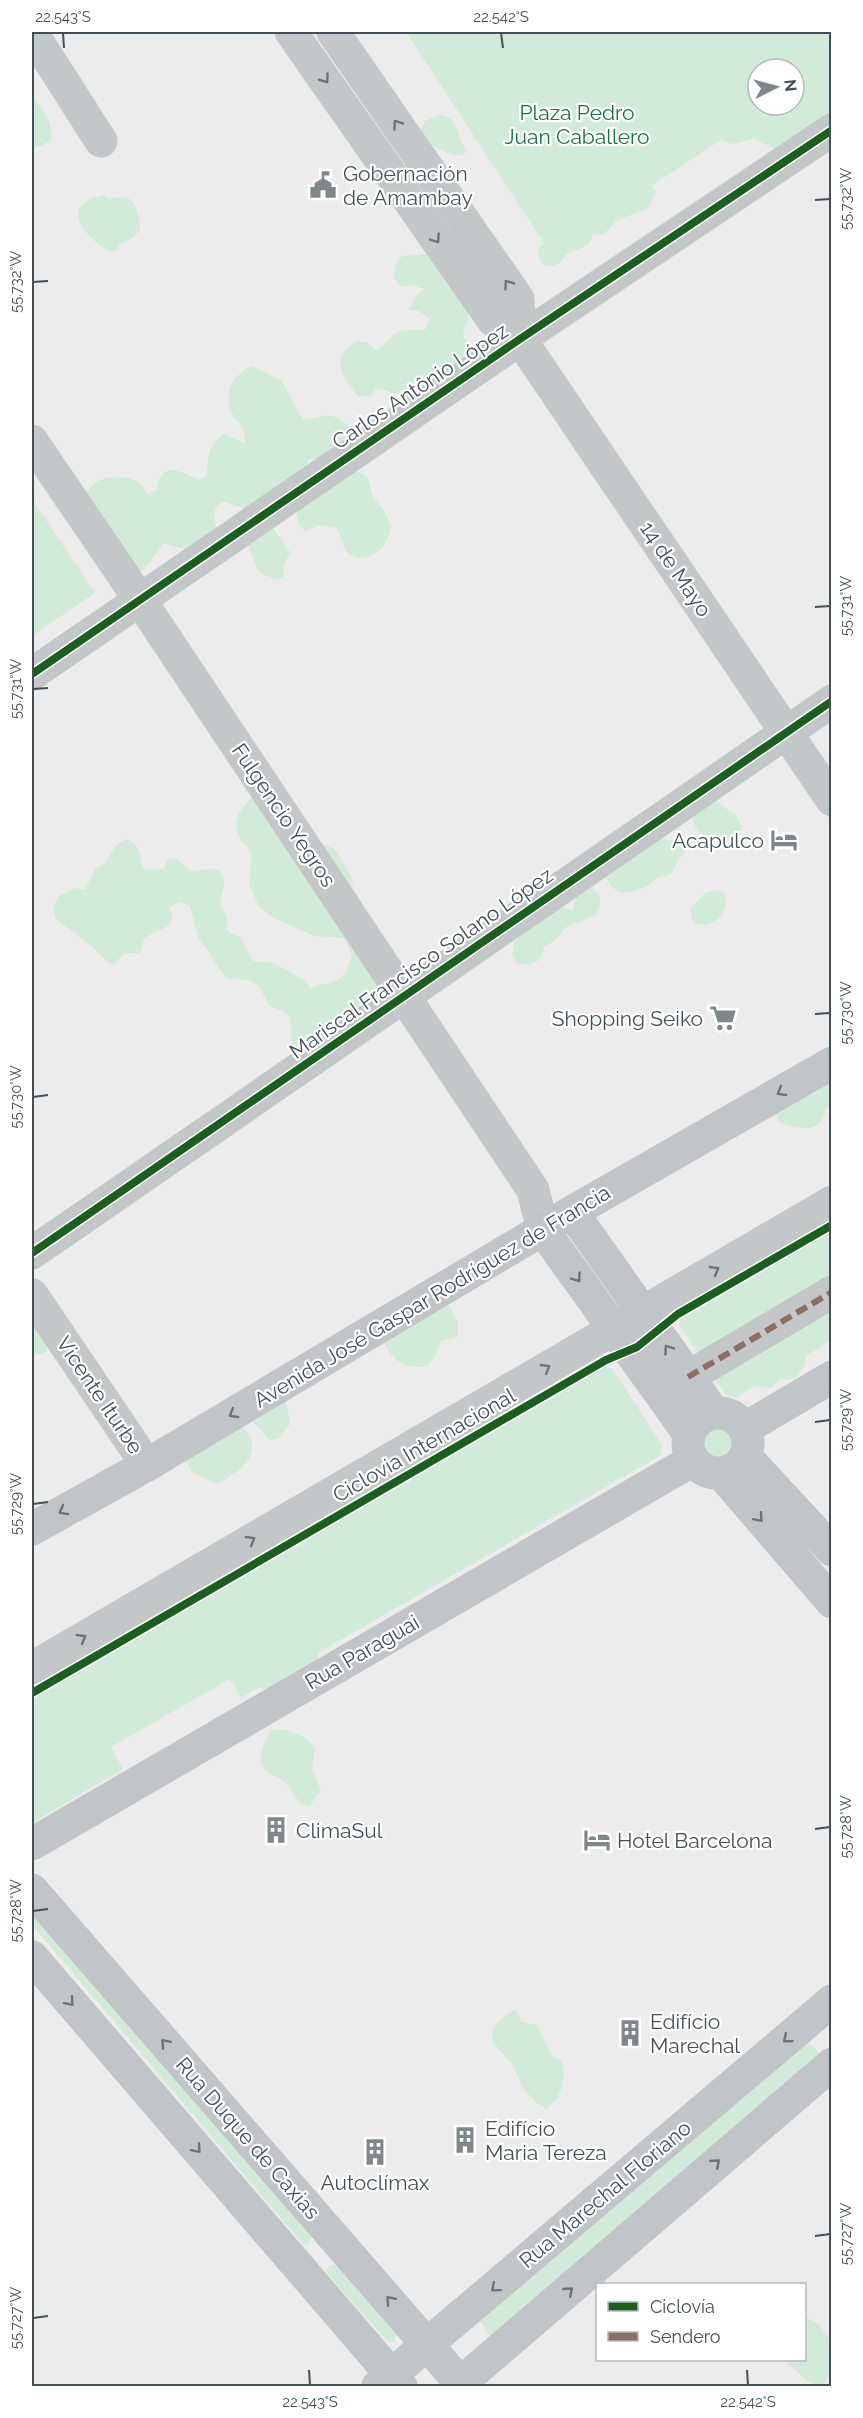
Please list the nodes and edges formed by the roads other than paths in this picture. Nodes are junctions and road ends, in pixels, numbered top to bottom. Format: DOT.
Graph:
graph roads {
  1 [pos="291,32"];
  2 [pos="333,32"];
  3 [pos="32,33"];
  4 [pos="831,130"];
  5 [pos="101,141"];
  6 [pos="520,339"];
  7 [pos="32,441"];
  8 [pos="140,600"];
  9 [pos="32,674"];
  10 [pos="831,701"];
  11 [pos="787,732"];
  12 [pos="831,800"];
  13 [pos="405,996"];
  14 [pos="831,1063"];
  15 [pos="533,1190"];
  16 [pos="831,1202"];
  17 [pos="572,1212"];
  18 [pos="543,1230"];
  19 [pos="32,1254"];
  20 [pos="831,1292"];
  21 [pos="32,1296"];
  22 [pos="642,1312"];
  23 [pos="613,1329"];
  24 [pos="688,1377"];
  25 [pos="831,1377"];
  26 [pos="718,1451"];
  27 [pos="147,1465"];
  28 [pos="32,1529"];
  29 [pos="831,1550"];
  30 [pos="831,1602"];
  31 [pos="32,1668"];
  32 [pos="32,1844"];
  33 [pos="32,1890"];
  34 [pos="32,1958"];
  35 [pos="831,2001"];
  36 [pos="831,2064"];
  37 [pos="339,2243"];
  38 [pos="305,2274"];
  39 [pos="429,2344"];
  40 [pos="390,2383"];
  41 [pos="461,2386"];
  1 -- 6 [label="street, 14 de Mayo, one-way"];
  6 -- 2 [label="street, one-way"];
  3 -- 5 [label="street"];
  4 -- 6 [label="street, Carlos Antônio López"];
  6 -- 8 [label="street, Carlos Antônio López"];
  6 -- 11 [label="street, 14 de Mayo"];
  7 -- 8 [label="street, Fulgencio Yegros"];
  8 -- 9 [label="street, Carlos Antônio López"];
  8 -- 13 [label="street, Fulgencio Yegros"];
  10 -- 11 [label="street, Mariscal Francisco Solano López"];
  11 -- 12 [label="street, 14 de Mayo"];
  11 -- 13 [label="street, Mariscal Francisco Solano López"];
  13 -- 15 [label="street, Fulgencio Yegros"];
  13 -- 19 [label="street, Mariscal Francisco Solano López"];
  14 -- 17 [label="main road, Avenida José Gaspar Rodríguez de Francia, one-way"];
  15 -- 17 [label="street, Fulgencio Yegros"];
  15 -- 18 [label="street, Fulgencio Yegros"];
  22 -- 16 [label="street, one-way"];
  17 -- 18 [label="main road, Avenida José Gaspar Rodríguez de Francia"];
  17 -- 22 [label="main road"];
  18 -- 23 [label="main road, one-way"];
  18 -- 27 [label="main road, Avenida José Gaspar Rodríguez de Francia, one-way"];
  20 -- 24 [label="street"];
  21 -- 27 [label="street, Vicente Iturbe"];
  22 -- 23 [label="street"];
  24 -- 22 [label="main road, one-way"];
  23 -- 26 [label="main road"];
  31 -- 23 [label="street, one-way"];
  24 -- 26 [label="main road"];
  25 -- 26 [label="main road, Rua Paraguai"];
  26 -- 29 [label="main road"];
  26 -- 30 [label="main road, one-way"];
  26 -- 32 [label="main road, Rua Paraguai"];
  27 -- 28 [label="main road, Avenida José Gaspar Rodríguez de Francia, one-way"];
  37 -- 33 [label="main road, Rua Duque de Caxias, one-way"];
  34 -- 38 [label="main road, one-way"];
  35 -- 39 [label="main road, Rua Marechal Floriano, one-way"];
  41 -- 36 [label="main road, one-way"];
  37 -- 38 [label="main road"];
  39 -- 37 [label="main road, Rua Duque de Caxias, one-way"];
  38 -- 40 [label="main road"];
  39 -- 40 [label="main road, Rua Marechal Floriano"];
  39 -- 41 [label="main road, Rua Duque de Caxias"];
}
